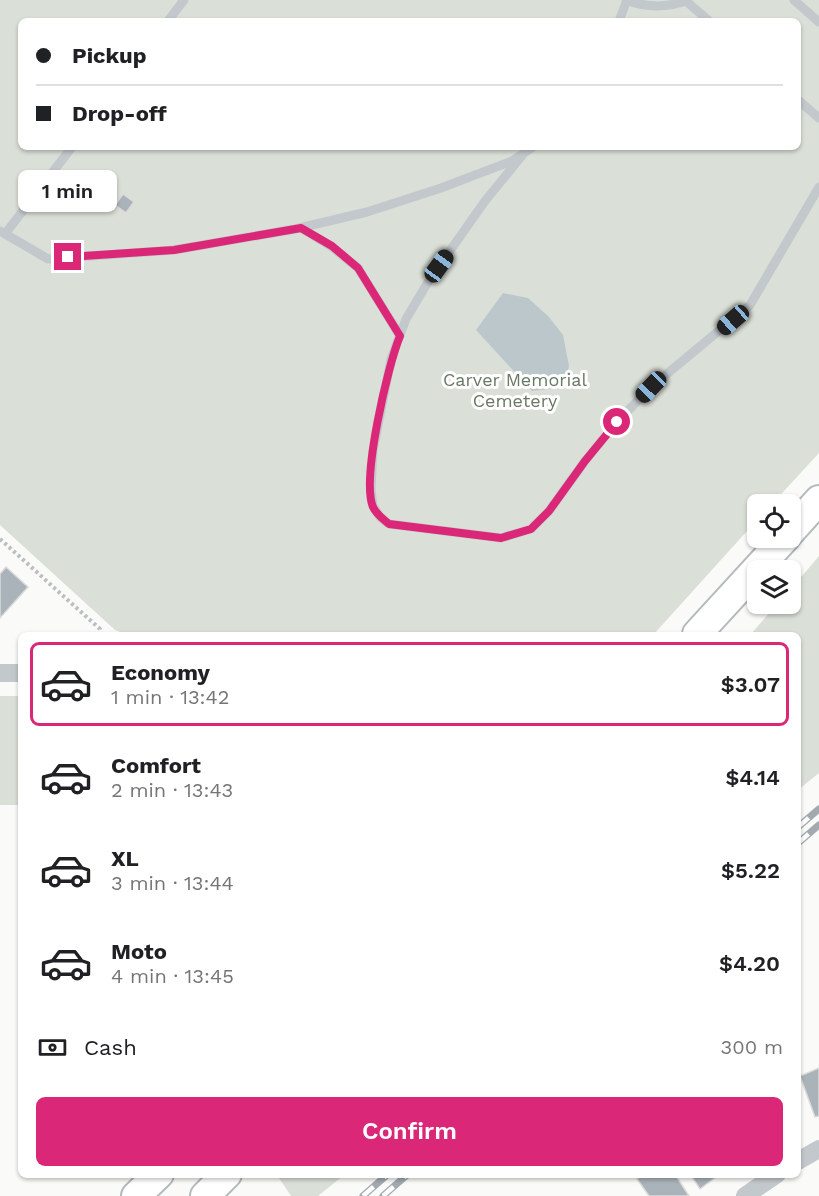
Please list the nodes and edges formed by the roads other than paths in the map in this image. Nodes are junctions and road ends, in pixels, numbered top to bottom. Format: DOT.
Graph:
graph roads {
  1 [pos="184,0"];
  2 [pos="626,0"];
  3 [pos="794,0"];
  4 [pos="687,1"];
  5 [pos="170,18"];
  6 [pos="620,18"];
  7 [pos="706,18"];
  8 [pos="819,22"];
  9 [pos="801,103"];
  10 [pos="819,118"];
  11 [pos="70,150"];
  12 [pos="529,150"];
  13 [pos="819,187"];
  14 [pos="301,228"];
  15 [pos="3,232"];
  16 [pos="400,336"];
  17 [pos="819,500"];
  18 [pos="801,520"];
  19 [pos="776,548"];
  20 [pos="699,632"];
  21 [pos="0,673"];
  22 [pos="18,673"];
  23 [pos="819,1149"];
  24 [pos="801,1159"];
  25 [pos="155,1178"];
  26 [pos="223,1178"];
  27 [pos="771,1178"];
  28 [pos="136,1196"];
  29 [pos="205,1196"];
  30 [pos="745,1196"];
  1 -- 5 [label="lane"];
  2 -- 4 [label="lane"];
  2 -- 6 [label="lane"];
  3 -- 8 [label="lane"];
  4 -- 7 [label="lane"];
  9 -- 10 [label="lane"];
  11 -- 15 [label="lane"];
  12 -- 14 [label="lane"];
  12 -- 16 [label="lane"];
  13 -- 16 [label="lane"];
  14 -- 15 [label="lane"];
  14 -- 16 [label="lane"];
  17 -- 18 [label="main road"];
  19 -- 20 [label="main road"];
  21 -- 22 [label="street"];
  23 -- 24 [label="street"];
  25 -- 28 [label="main road"];
  26 -- 29 [label="main road"];
  27 -- 30 [label="street"];
}
